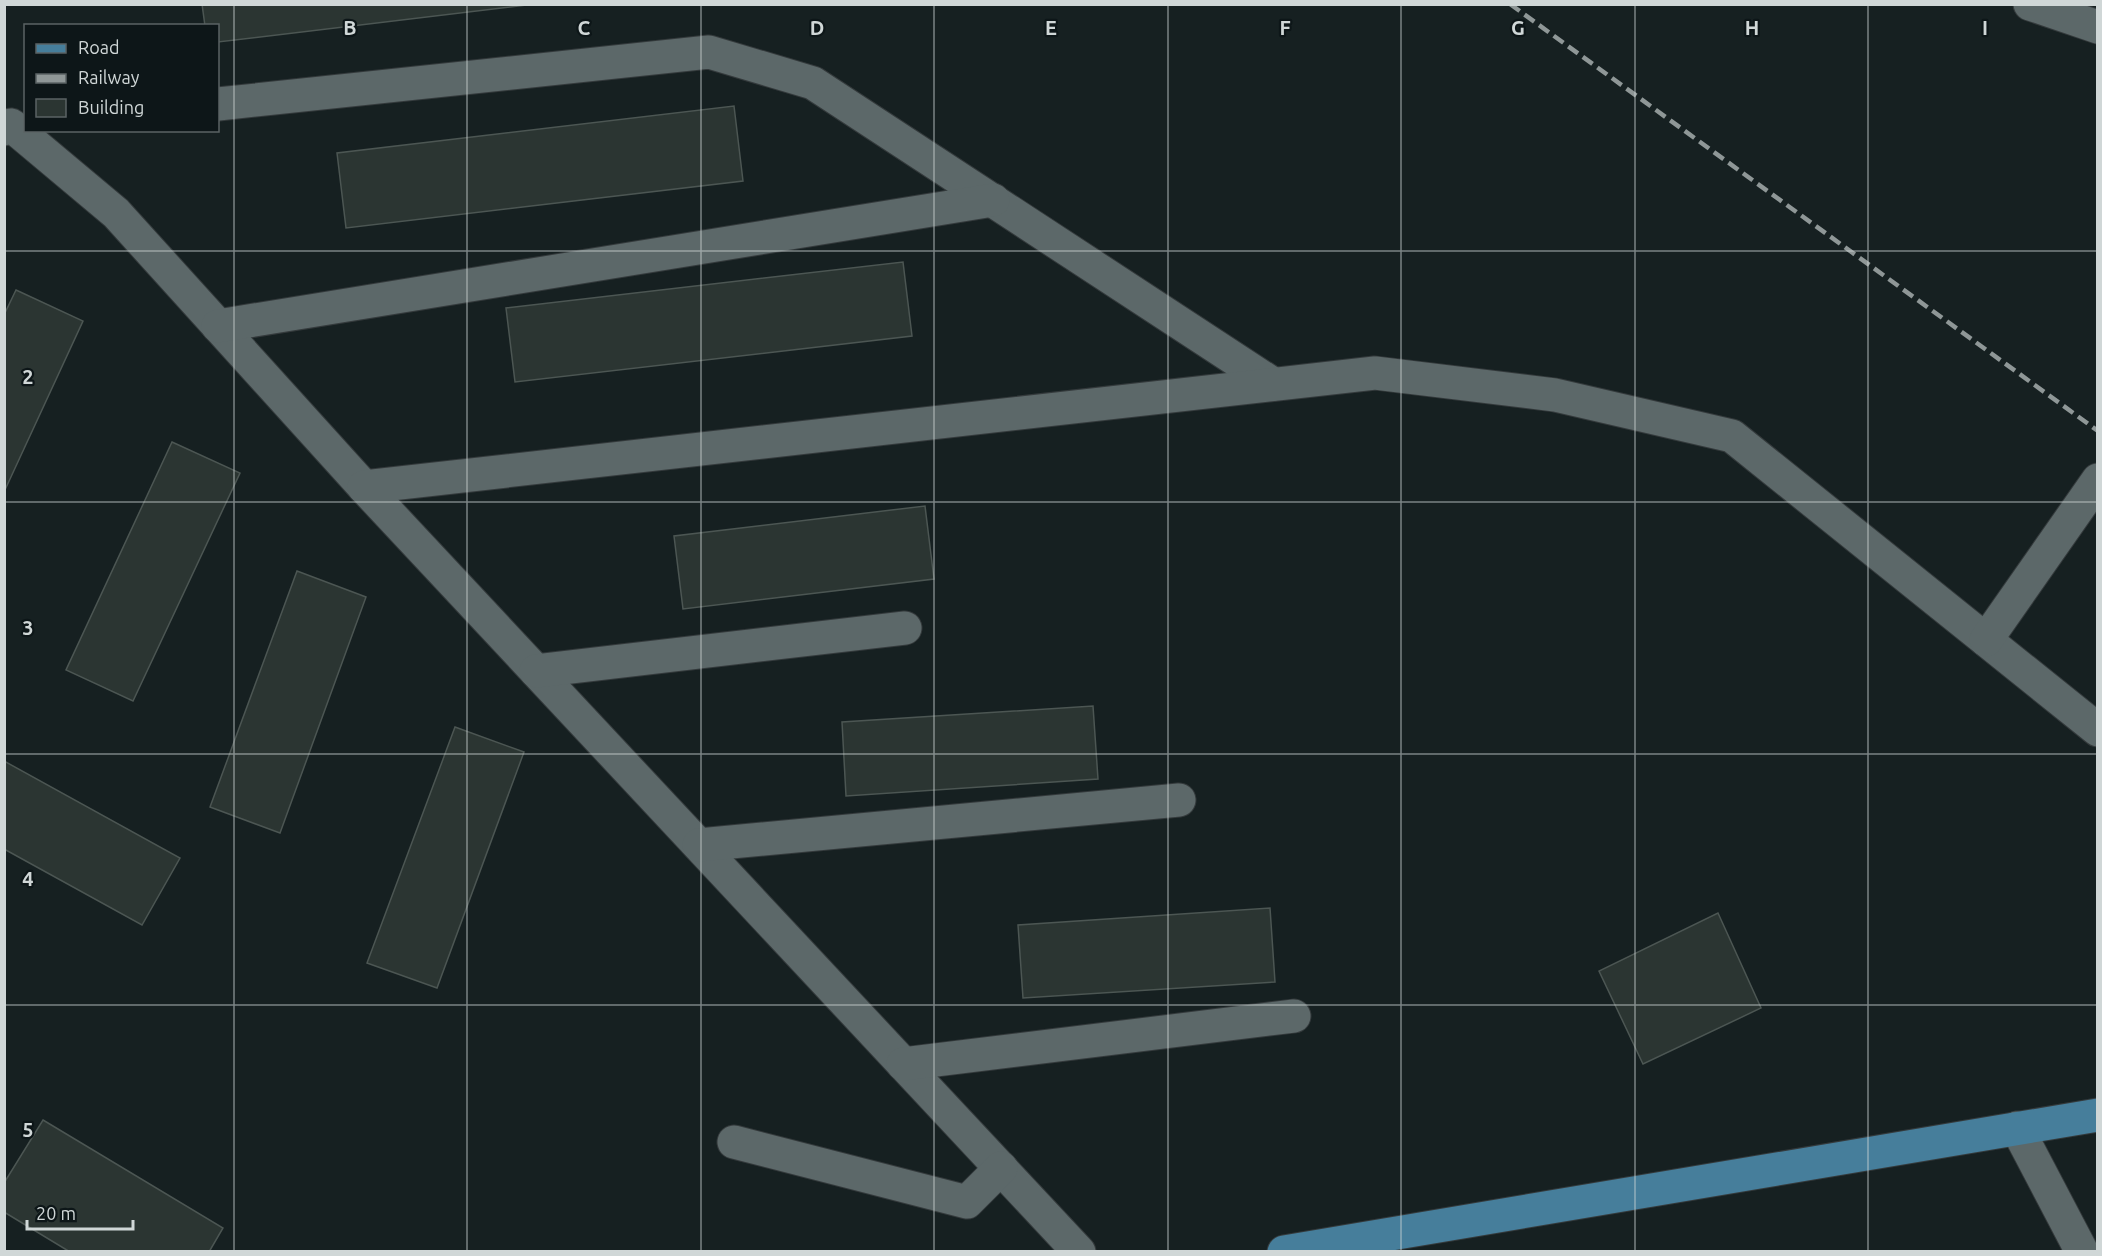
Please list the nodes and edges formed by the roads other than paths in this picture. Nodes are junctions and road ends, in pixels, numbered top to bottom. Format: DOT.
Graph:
graph roads {
  1 [pos="2030,4"];
  2 [pos="2097,27"];
  3 [pos="219,104"];
  4 [pos="11,124"];
  5 [pos="993,200"];
  6 [pos="218,326"];
  7 [pos="1273,384"];
  8 [pos="2097,480"];
  9 [pos="364,487"];
  10 [pos="905,628"];
  11 [pos="1986,640"];
  12 [pos="536,671"];
  13 [pos="2097,730"];
  14 [pos="1179,800"];
  15 [pos="699,845"];
  16 [pos="1294,1016"];
  17 [pos="903,1064"];
  18 [pos="2097,1115"];
  19 [pos="2017,1128"];
  20 [pos="734,1142"];
  21 [pos="1001,1168"];
  22 [pos="1079,1251"];
  23 [pos="1284,1251"];
  24 [pos="2082,1251"];
  1 -- 2 [label="street"];
  3 -- 5 [label="street"];
  4 -- 6 [label="street"];
  5 -- 6 [label="street"];
  5 -- 7 [label="street"];
  6 -- 9 [label="street"];
  7 -- 9 [label="street"];
  7 -- 11 [label="street"];
  8 -- 11 [label="street"];
  9 -- 12 [label="street"];
  10 -- 12 [label="street"];
  11 -- 13 [label="street"];
  12 -- 15 [label="street"];
  14 -- 15 [label="street"];
  15 -- 17 [label="street"];
  16 -- 17 [label="street"];
  17 -- 21 [label="street"];
  18 -- 19 [label="main road"];
  19 -- 23 [label="main road"];
  19 -- 24 [label="street"];
  20 -- 21 [label="street"];
  21 -- 22 [label="street"];
}
